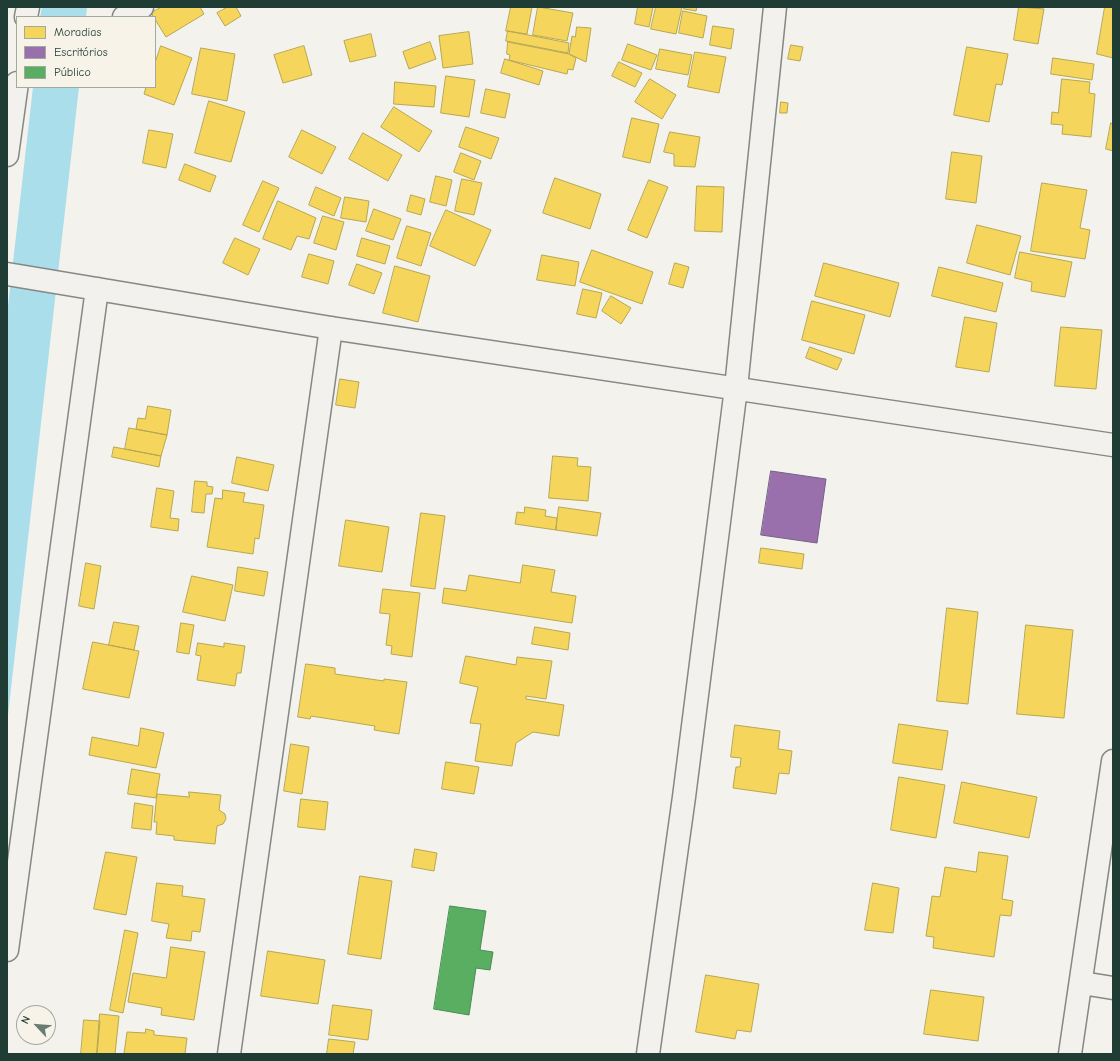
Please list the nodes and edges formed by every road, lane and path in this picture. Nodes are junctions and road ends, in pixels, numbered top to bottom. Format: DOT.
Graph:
graph roads {
  1 [pos="142,7"];
  2 [pos="775,7"];
  3 [pos="126,16"];
  4 [pos="16,88"];
  5 [pos="7,155"];
  6 [pos="7,274"];
  7 [pos="89,287"];
  8 [pos="331,328"];
  9 [pos="736,388"];
  10 [pos="1113,445"];
  11 [pos="1113,761"];
  12 [pos="7,950"];
  13 [pos="1082,983"];
  14 [pos="1113,988"];
  15 [pos="228,1054"];
  16 [pos="648,1054"];
  17 [pos="1070,1054"];
  1 -- 3 [label="street"];
  2 -- 9 [label="street"];
  4 -- 5 [label="street"];
  6 -- 7 [label="street"];
  7 -- 8 [label="street"];
  7 -- 12 [label="street"];
  8 -- 9 [label="street"];
  8 -- 15 [label="street"];
  9 -- 10 [label="street"];
  9 -- 16 [label="street"];
  11 -- 13 [label="street"];
  13 -- 14 [label="street"];
  13 -- 17 [label="street"];
}
